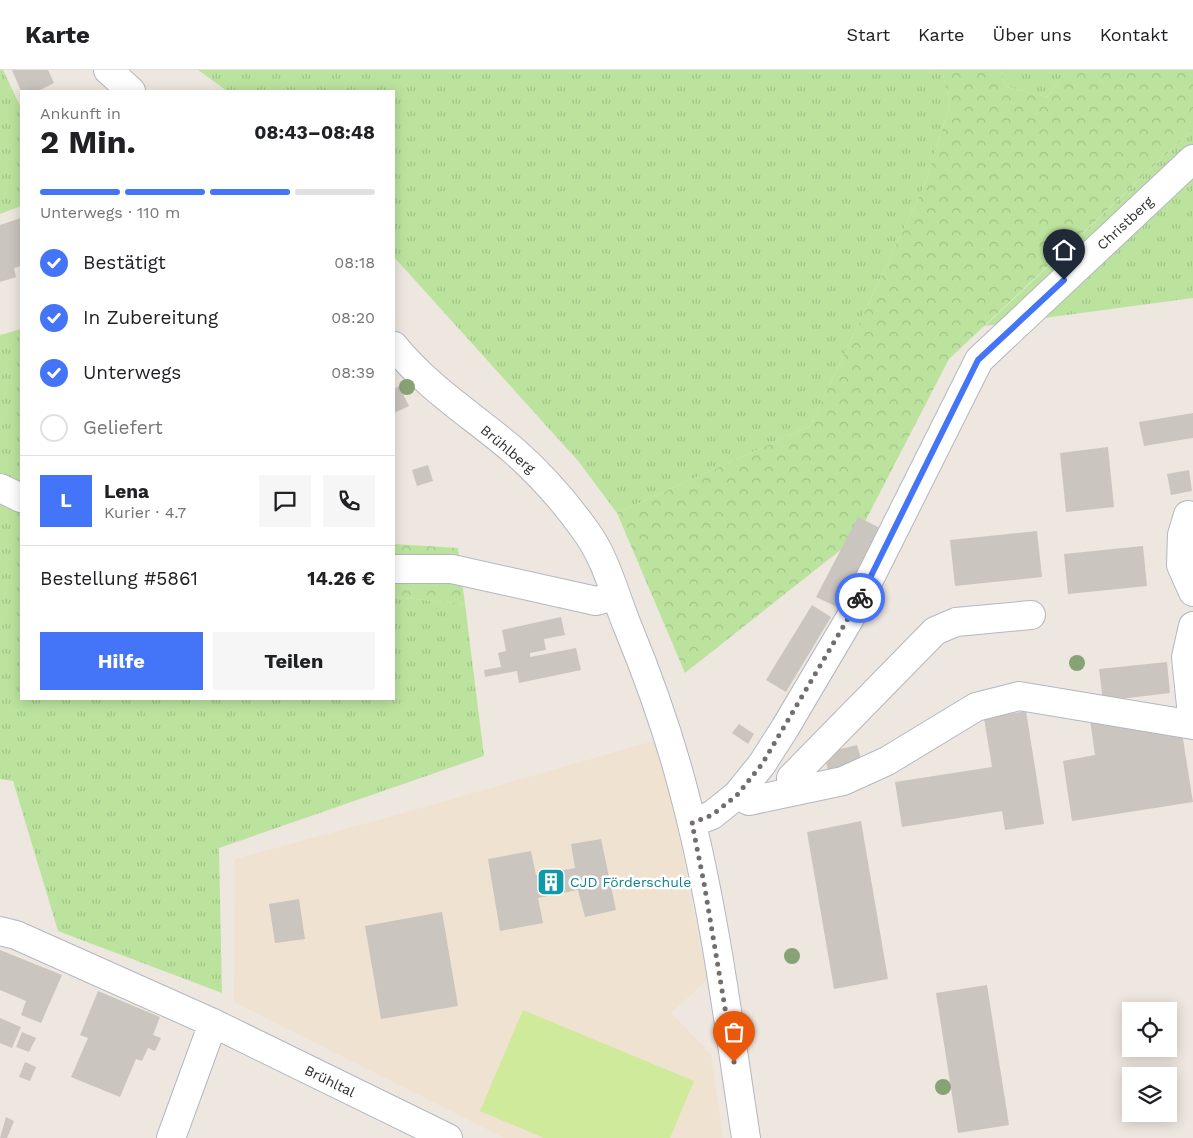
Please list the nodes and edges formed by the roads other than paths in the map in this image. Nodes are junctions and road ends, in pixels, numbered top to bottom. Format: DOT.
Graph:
graph roads {
  1 [pos="108,70"];
  2 [pos="130,90"];
  3 [pos="1193,159"];
  4 [pos="395,347"];
  5 [pos="0,488"];
  6 [pos="20,498"];
  7 [pos="1188,516"];
  8 [pos="395,569"];
  9 [pos="1193,592"];
  10 [pos="615,596"];
  11 [pos="1031,615"];
  12 [pos="1193,626"];
  13 [pos="1193,725"];
  14 [pos="791,791"];
  15 [pos="737,795"];
  16 [pos="692,823"];
  17 [pos="0,931"];
  18 [pos="213,1024"];
  19 [pos="171,1138"];
  20 [pos="448,1138"];
  21 [pos="746,1138"];
  1 -- 2 [label="street"];
  3 -- 15 [label="street, Christberg"];
  4 -- 10 [label="street, Brühlberg"];
  5 -- 6 [label="street"];
  7 -- 9 [label="street"];
  8 -- 10 [label="street"];
  10 -- 16 [label="street, Brühlberg"];
  11 -- 14 [label="street"];
  12 -- 13 [label="street"];
  13 -- 14 [label="street"];
  14 -- 15 [label="street"];
  15 -- 16 [label="street, Christberg"];
  16 -- 21 [label="street, Brühlberg"];
  17 -- 18 [label="street, Brühltal"];
  18 -- 19 [label="street"];
  18 -- 20 [label="street, Brühltal"];
}
